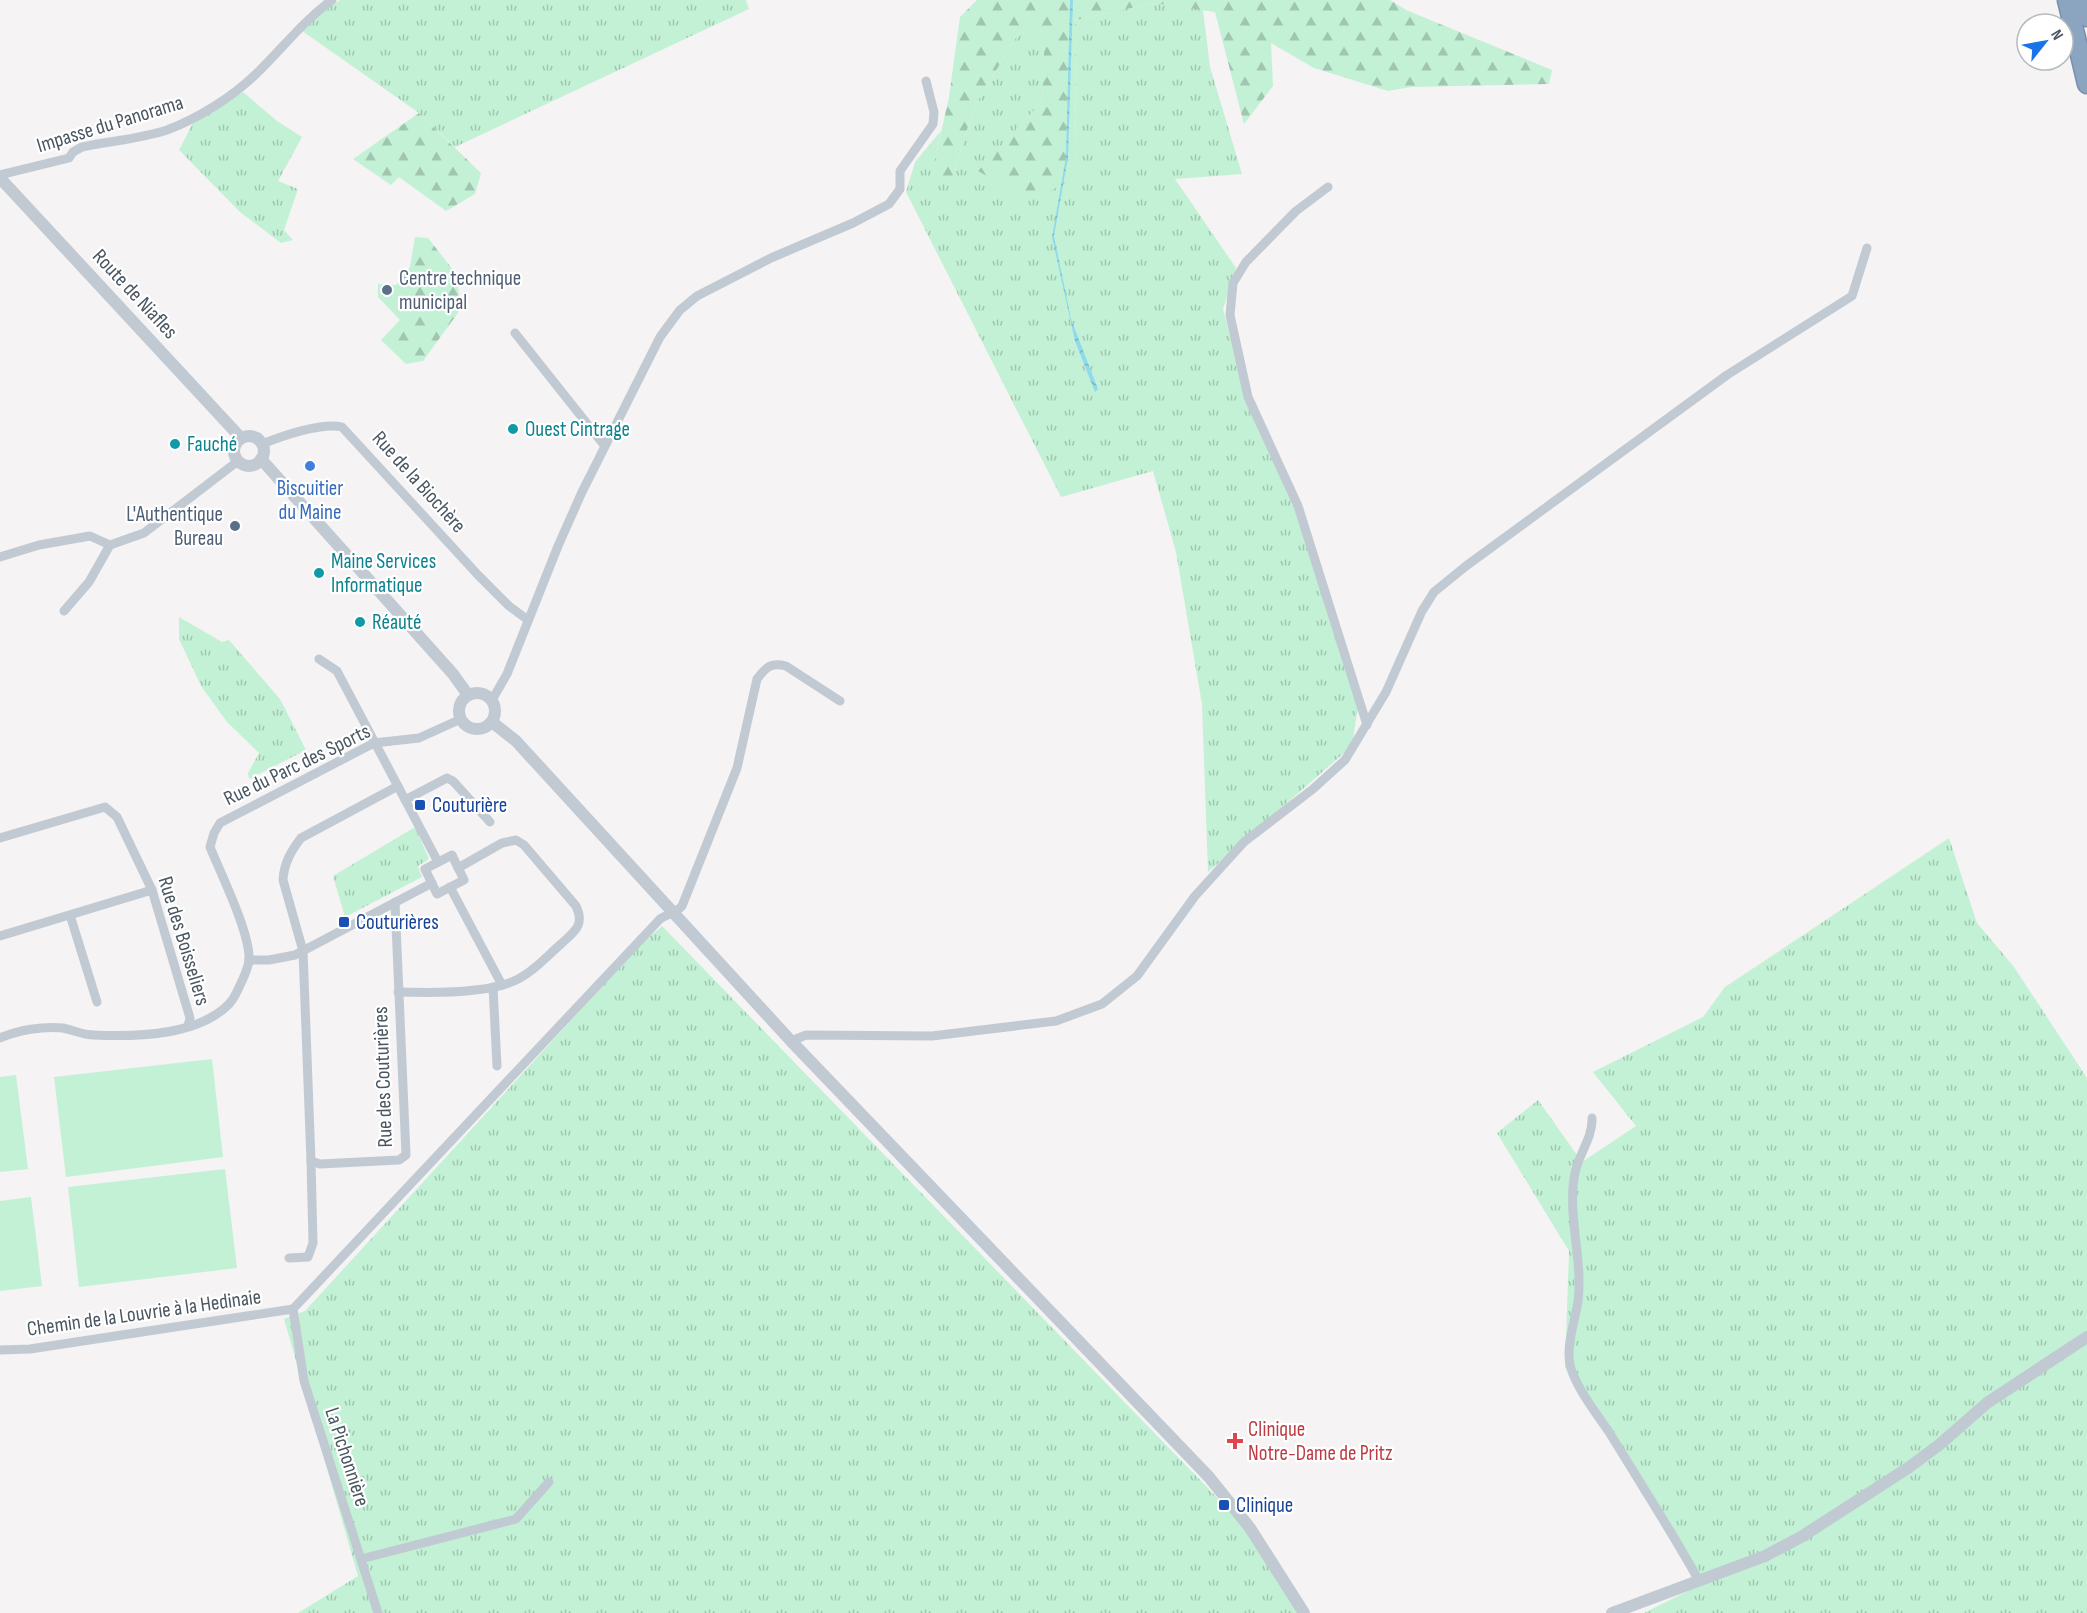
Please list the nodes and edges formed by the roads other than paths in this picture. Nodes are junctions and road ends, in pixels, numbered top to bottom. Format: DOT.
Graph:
graph roads {
  1 [pos="332,0"];
  2 [pos="2067,0"];
  3 [pos="2083,0"];
  4 [pos="2087,17"];
  5 [pos="926,81"];
  6 [pos="2087,84"];
  7 [pos="0,176"];
  8 [pos="1328,187"];
  9 [pos="1867,249"];
  10 [pos="514,333"];
  11 [pos="241,438"];
  12 [pos="262,444"];
  13 [pos="604,445"];
  14 [pos="261,459"];
  15 [pos="238,461"];
  16 [pos="110,545"];
  17 [pos="0,557"];
  18 [pos="64,611"];
  19 [pos="528,620"];
  20 [pos="319,659"];
  21 [pos="468,695"];
  22 [pos="492,700"];
  23 [pos="840,701"];
  24 [pos="461,720"];
  25 [pos="492,722"];
  26 [pos="1366,725"];
  27 [pos="374,743"];
  28 [pos="398,786"];
  29 [pos="405,800"];
  30 [pos="490,822"];
  31 [pos="0,838"];
  32 [pos="438,862"];
  33 [pos="458,868"];
  34 [pos="432,883"];
  35 [pos="450,887"];
  36 [pos="152,890"];
  37 [pos="395,902"];
  38 [pos="674,912"];
  39 [pos="70,915"];
  40 [pos="0,936"];
  41 [pos="303,951"];
  42 [pos="249,960"];
  43 [pos="497,986"];
  44 [pos="398,992"];
  45 [pos="97,1002"];
  46 [pos="188,1026"];
  47 [pos="0,1038"];
  48 [pos="791,1041"];
  49 [pos="497,1066"];
  50 [pos="1592,1118"];
  51 [pos="311,1161"];
  52 [pos="289,1258"];
  53 [pos="293,1310"];
  54 [pos="2087,1337"];
  55 [pos="0,1350"];
  56 [pos="549,1482"];
  57 [pos="361,1559"];
  58 [pos="1699,1581"];
  59 [pos="378,1613"];
  60 [pos="1304,1613"];
  61 [pos="1612,1613"];
  1 -- 7 [label="street, Impasse du Panorama"];
  2 -- 6 [label="highway"];
  3 -- 4 [label="highway"];
  5 -- 13 [label="street"];
  7 -- 11 [label="street, Route de Niafles"];
  8 -- 26 [label="street"];
  9 -- 26 [label="street"];
  10 -- 13 [label="street"];
  11 -- 12 [label="street"];
  11 -- 15 [label="street"];
  12 -- 14 [label="street"];
  12 -- 19 [label="street, Rue de la Biochère"];
  13 -- 19 [label="street"];
  14 -- 15 [label="street"];
  14 -- 21 [label="street"];
  15 -- 16 [label="street"];
  16 -- 17 [label="street"];
  16 -- 18 [label="street"];
  19 -- 22 [label="street"];
  20 -- 27 [label="street"];
  21 -- 22 [label="street"];
  21 -- 24 [label="street"];
  22 -- 25 [label="street"];
  23 -- 38 [label="street"];
  24 -- 25 [label="street"];
  24 -- 27 [label="street, Rue du Parc des Sports"];
  25 -- 38 [label="street"];
  26 -- 48 [label="street"];
  27 -- 28 [label="street"];
  27 -- 42 [label="street, Rue du Parc des Sports"];
  28 -- 29 [label="street"];
  28 -- 41 [label="street"];
  29 -- 30 [label="street"];
  29 -- 32 [label="street"];
  31 -- 36 [label="street, Rue des Boisseliers"];
  32 -- 33 [label="street"];
  32 -- 34 [label="street"];
  33 -- 35 [label="street"];
  33 -- 43 [label="street"];
  34 -- 35 [label="street"];
  34 -- 37 [label="street"];
  35 -- 43 [label="street"];
  36 -- 39 [label="street"];
  36 -- 46 [label="street, Rue des Boisseliers"];
  37 -- 41 [label="street"];
  37 -- 44 [label="street, Rue des Couturières"];
  38 -- 48 [label="street"];
  38 -- 53 [label="street"];
  39 -- 40 [label="street"];
  39 -- 45 [label="street"];
  41 -- 42 [label="street"];
  41 -- 51 [label="street"];
  42 -- 46 [label="street"];
  43 -- 44 [label="street"];
  43 -- 49 [label="street"];
  44 -- 51 [label="street, Rue des Couturières"];
  46 -- 47 [label="street"];
  48 -- 60 [label="street"];
  50 -- 58 [label="street"];
  51 -- 52 [label="street"];
  53 -- 55 [label="street, Chemin de la Louvrie à la Hedinaie"];
  53 -- 57 [label="street, La Pichonnière"];
  54 -- 58 [label="street"];
  56 -- 57 [label="street"];
  57 -- 59 [label="street, La Pichonnière"];
  58 -- 61 [label="street"];
}
